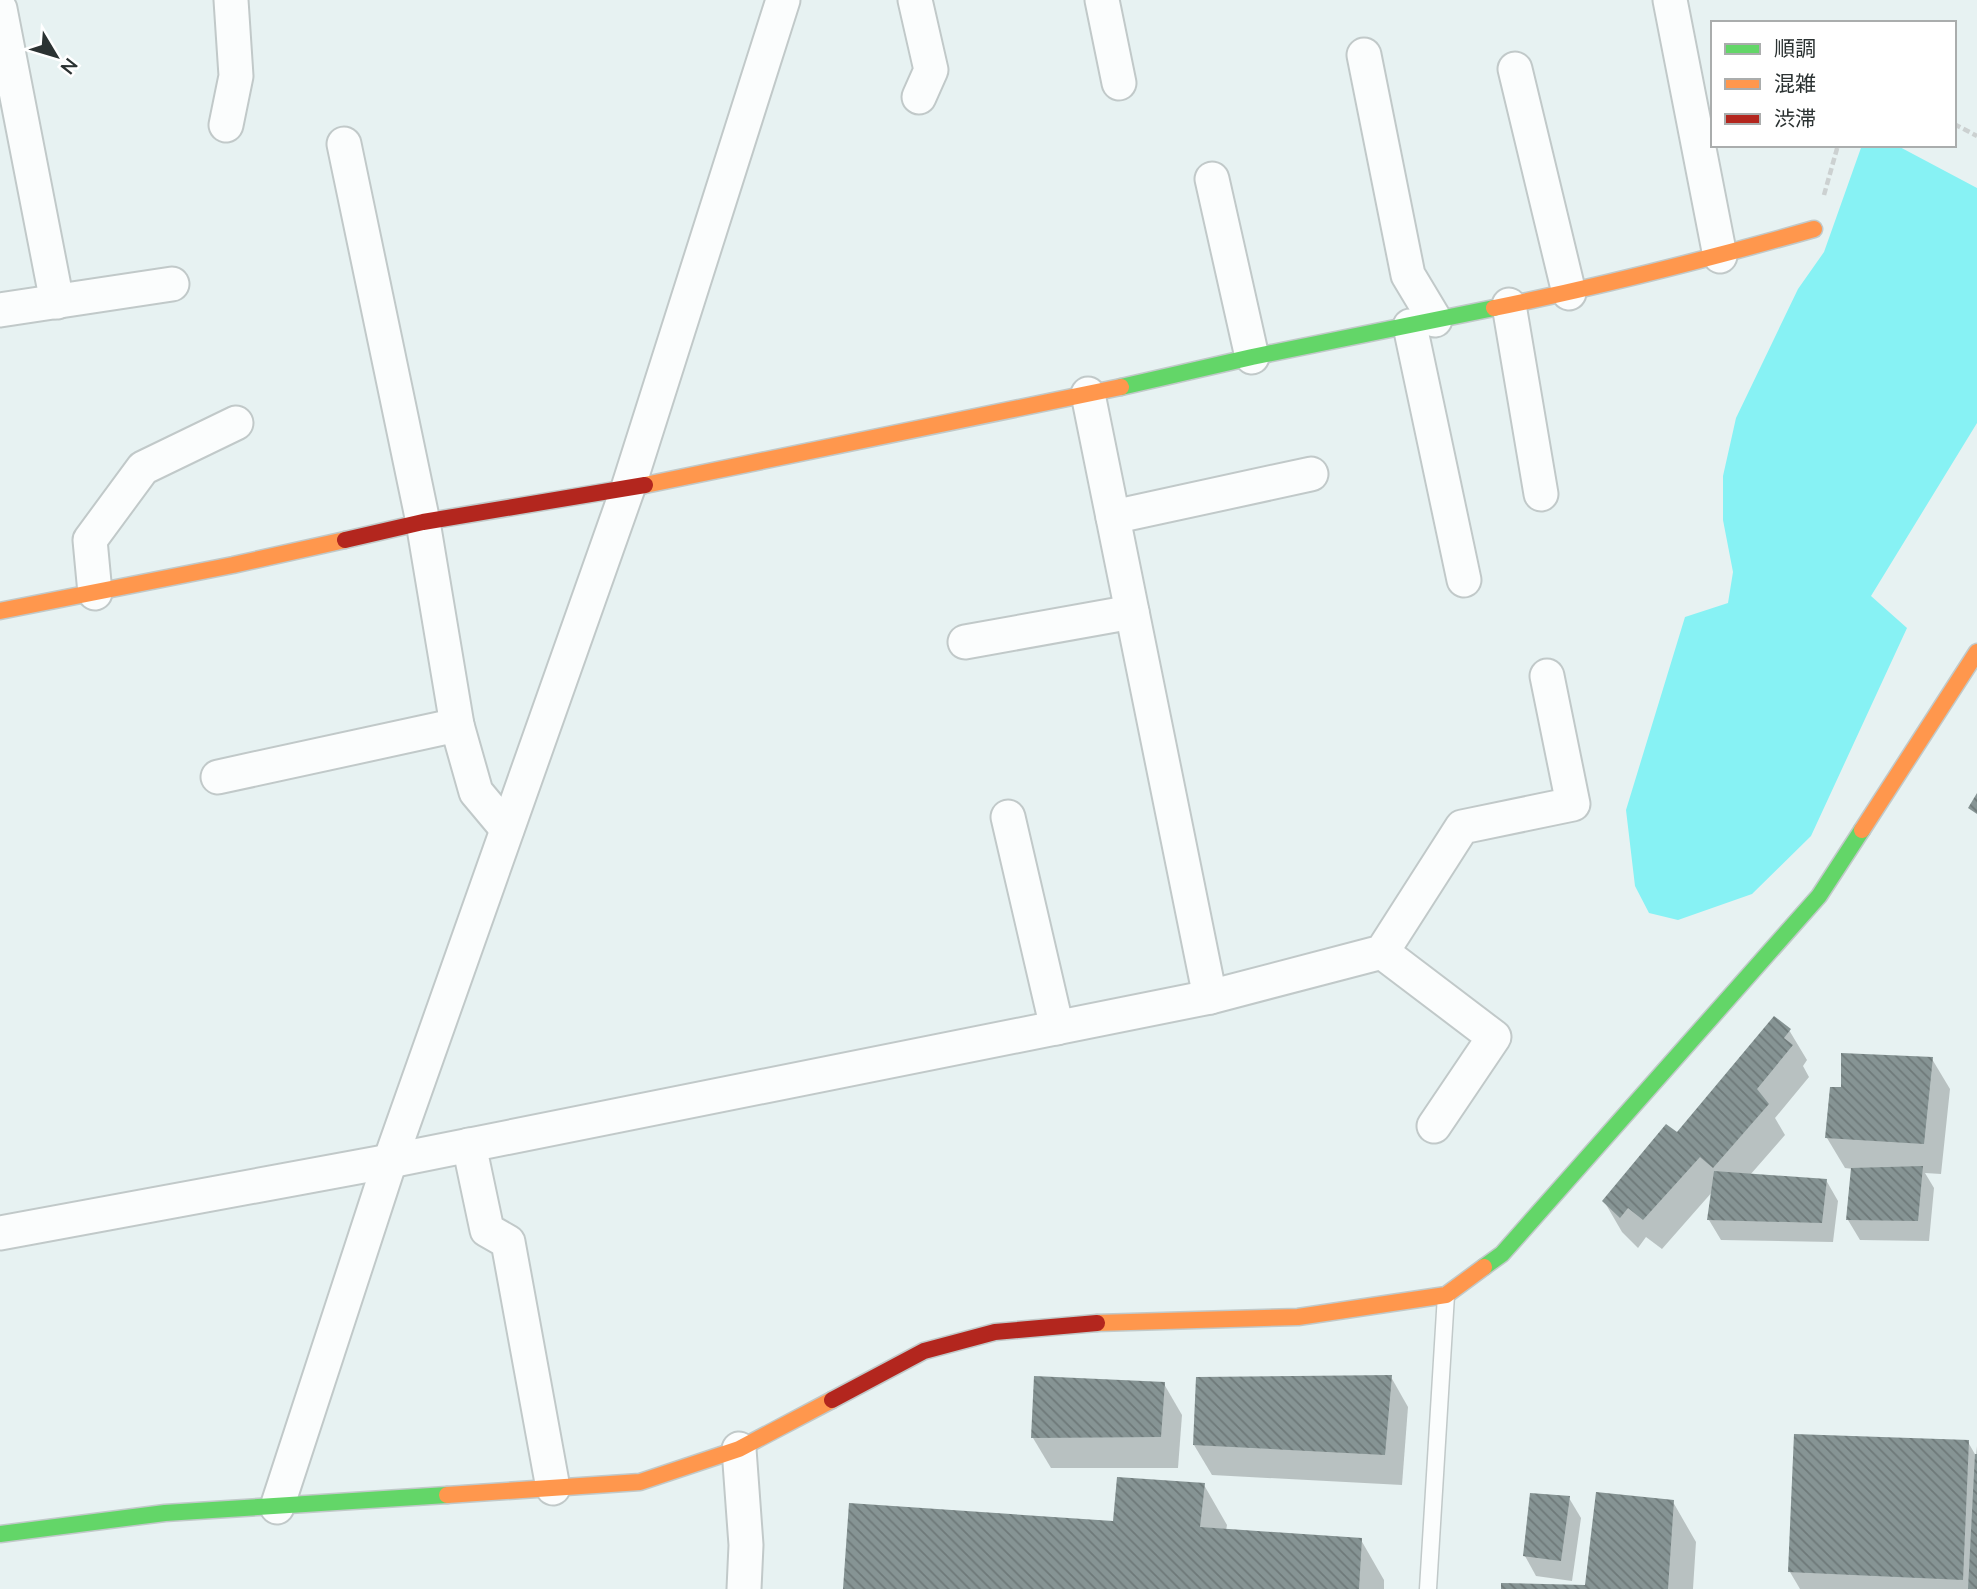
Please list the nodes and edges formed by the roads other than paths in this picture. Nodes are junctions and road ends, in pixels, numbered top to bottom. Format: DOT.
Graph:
graph roads {
  1 [pos="231,0"];
  2 [pos="783,0"];
  3 [pos="915,0"];
  4 [pos="1102,0"];
  5 [pos="1670,0"];
  6 [pos="0,9"];
  7 [pos="1364,55"];
  8 [pos="1515,69"];
  9 [pos="1119,83"];
  10 [pos="919,97"];
  11 [pos="226,125"];
  12 [pos="344,144"];
  13 [pos="1212,179"];
  14 [pos="1814,229"];
  15 [pos="1720,256"];
  16 [pos="172,284"];
  17 [pos="1569,293"];
  18 [pos="57,302"];
  19 [pos="1509,305"];
  20 [pos="0,310"];
  21 [pos="1423,323"];
  22 [pos="1252,357"];
  23 [pos="1088,394"];
  24 [pos="236,423"];
  25 [pos="1311,474"];
  26 [pos="628,488"];
  27 [pos="1541,494"];
  28 [pos="1113,517"];
  29 [pos="423,522"];
  30 [pos="1464,580"];
  31 [pos="95,593"];
  32 [pos="0,611"];
  33 [pos="1132,612"];
  34 [pos="965,642"];
  35 [pos="1977,652"];
  36 [pos="1547,676"];
  37 [pos="457,725"];
  38 [pos="218,777"];
  39 [pos="1008,817"];
  40 [pos="507,829"];
  41 [pos="1382,952"];
  42 [pos="1210,997"];
  43 [pos="1057,1028"];
  44 [pos="1434,1126"];
  45 [pos="469,1145"];
  46 [pos="390,1161"];
  47 [pos="0,1233"];
  48 [pos="1446,1295"];
  49 [pos="739,1449"];
  50 [pos="553,1488"];
  51 [pos="277,1507"];
  52 [pos="0,1534"];
  53 [pos="744,1589"];
  54 [pos="1428,1589"];
  1 -- 11 [label="street"];
  2 -- 26 [label="street"];
  3 -- 10 [label="street"];
  4 -- 9 [label="street"];
  5 -- 15 [label="street"];
  6 -- 18 [label="street"];
  7 -- 21 [label="street"];
  8 -- 17 [label="street"];
  12 -- 29 [label="street"];
  13 -- 22 [label="street"];
  14 -- 15 [label="street"];
  15 -- 17 [label="street"];
  16 -- 18 [label="street"];
  17 -- 19 [label="street"];
  18 -- 20 [label="street"];
  19 -- 21 [label="street"];
  19 -- 27 [label="street"];
  21 -- 22 [label="street"];
  21 -- 30 [label="street"];
  22 -- 23 [label="street"];
  23 -- 26 [label="street"];
  23 -- 28 [label="street"];
  24 -- 31 [label="street"];
  25 -- 28 [label="street"];
  26 -- 29 [label="street"];
  26 -- 40 [label="street"];
  28 -- 33 [label="street"];
  29 -- 31 [label="street"];
  29 -- 37 [label="street"];
  31 -- 32 [label="street"];
  33 -- 34 [label="street"];
  33 -- 42 [label="street"];
  35 -- 48 [label="street"];
  36 -- 41 [label="street"];
  37 -- 38 [label="street"];
  37 -- 40 [label="street"];
  39 -- 43 [label="street"];
  40 -- 46 [label="street"];
  41 -- 42 [label="street"];
  41 -- 44 [label="street"];
  42 -- 43 [label="street"];
  43 -- 45 [label="street"];
  45 -- 46 [label="street"];
  45 -- 50 [label="street"];
  46 -- 47 [label="street"];
  46 -- 51 [label="street"];
  48 -- 49 [label="street"];
  48 -- 54 [label="lane"];
  49 -- 50 [label="street"];
  49 -- 53 [label="street"];
  50 -- 51 [label="street"];
  51 -- 52 [label="street"];
}
